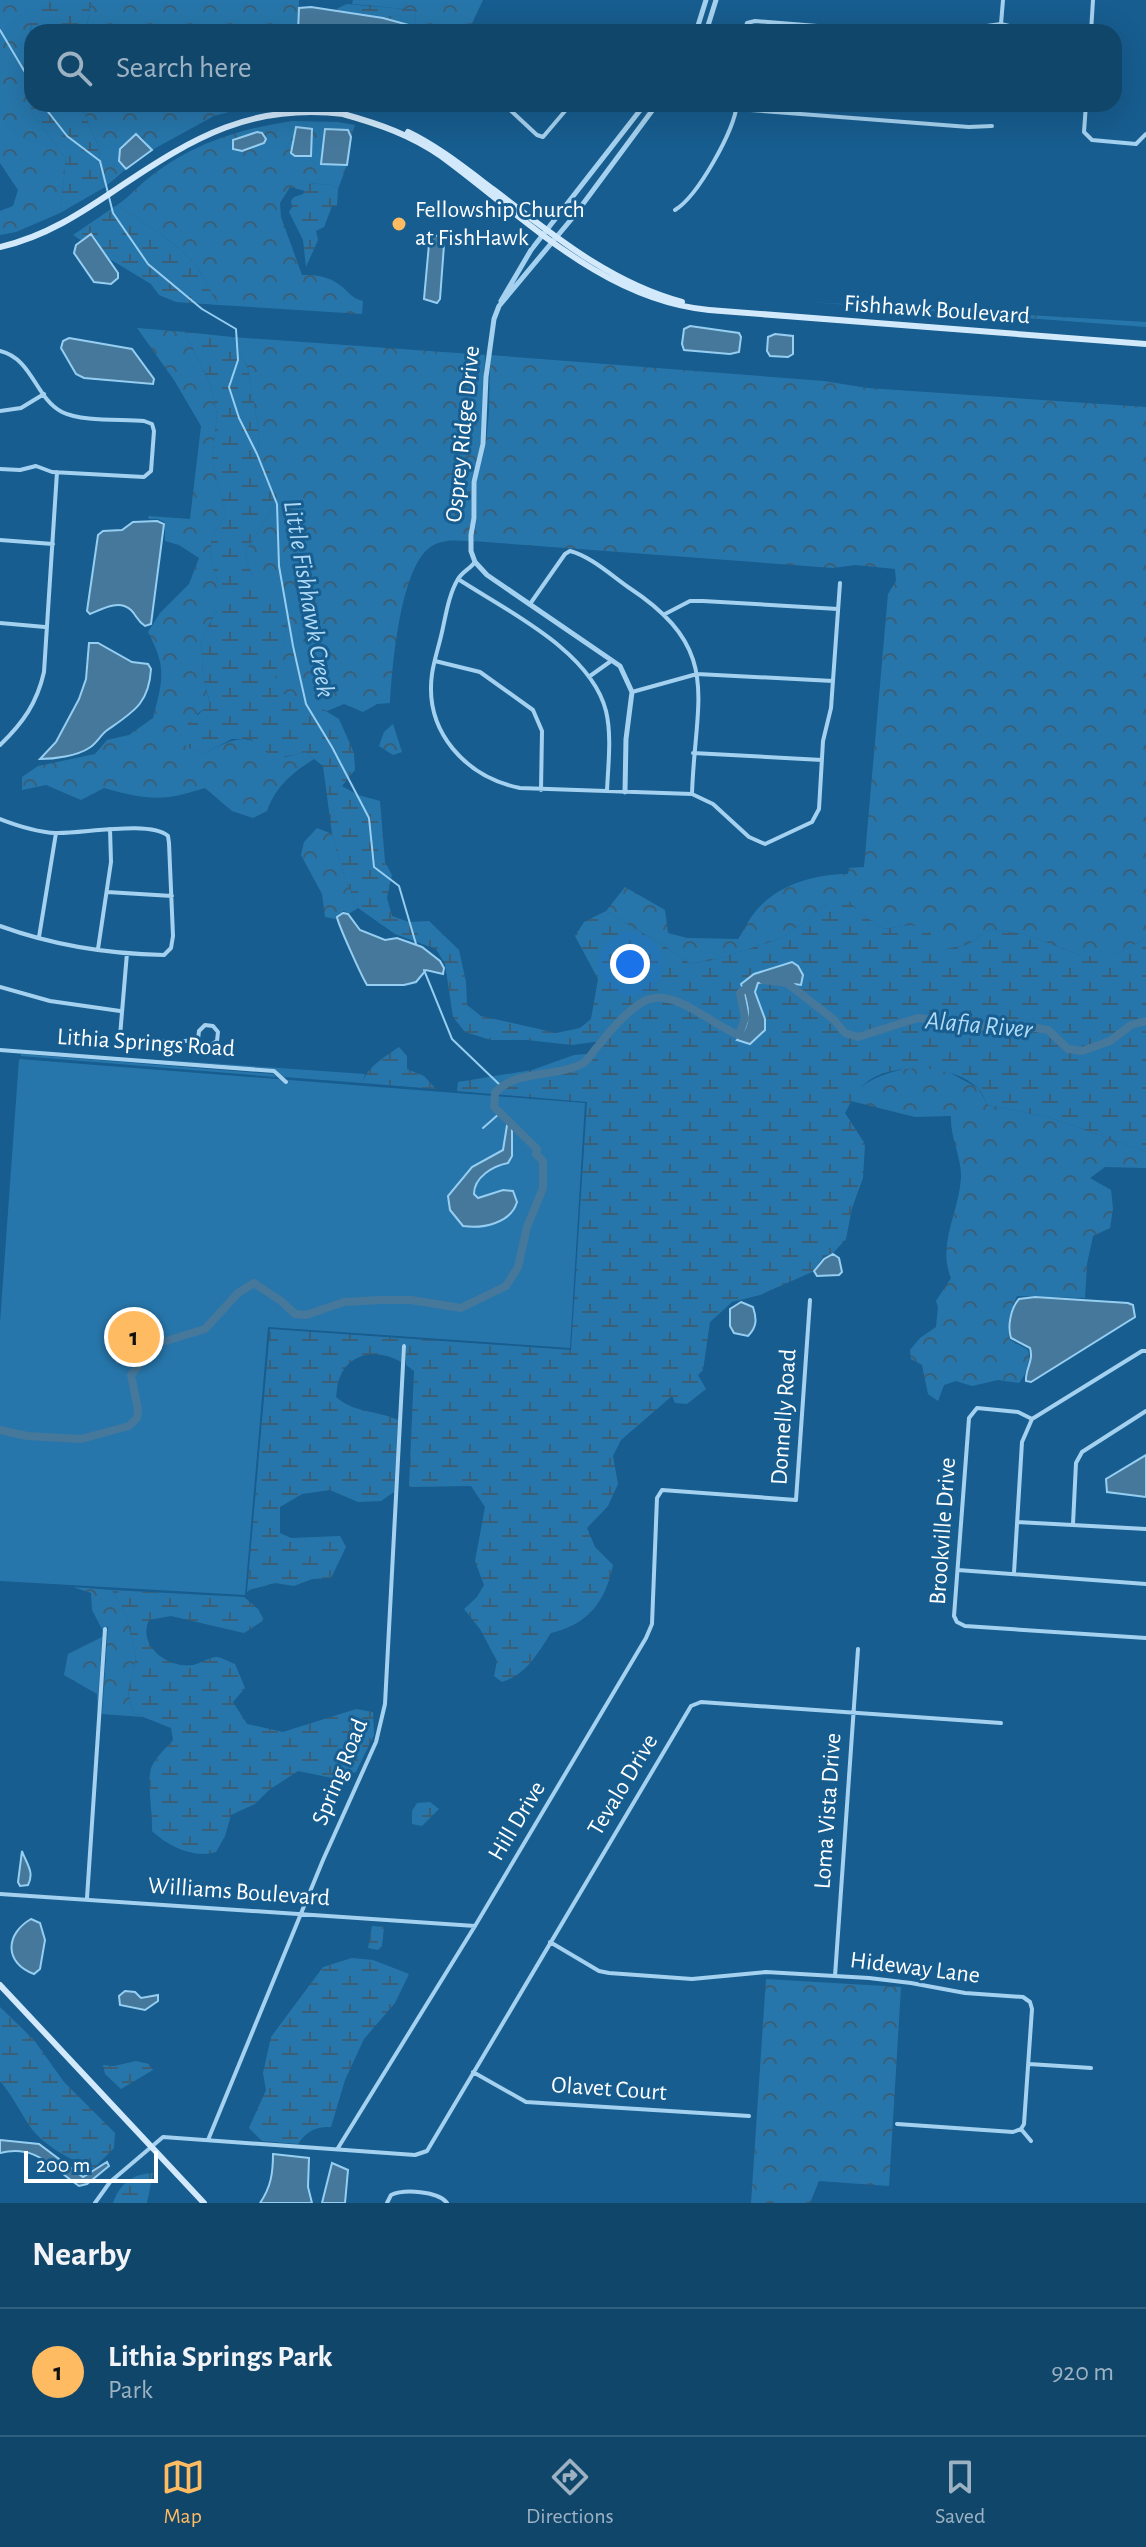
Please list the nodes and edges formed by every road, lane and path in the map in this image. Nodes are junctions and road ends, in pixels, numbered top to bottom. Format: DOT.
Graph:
graph roads {
  1 [pos="706,0"];
  2 [pos="716,0"];
  3 [pos="1003,0"];
  4 [pos="1093,0"];
  5 [pos="698,24"];
  6 [pos="708,24"];
  7 [pos="747,24"];
  8 [pos="792,24"];
  9 [pos="1001,24"];
  10 [pos="1092,24"];
  11 [pos="290,112"];
  12 [pos="311,112"];
  13 [pos="512,112"];
  14 [pos="564,112"];
  15 [pos="639,112"];
  16 [pos="651,112"];
  17 [pos="735,112"];
  18 [pos="795,112"];
  19 [pos="1085,112"];
  20 [pos="992,126"];
  21 [pos="1146,134"];
  22 [pos="675,210"];
  23 [pos="545,232"];
  24 [pos="554,239"];
  25 [pos="0,247"];
  26 [pos="499,306"];
  27 [pos="1146,344"];
  28 [pos="0,351"];
  29 [pos="44,394"];
  30 [pos="0,411"];
  31 [pos="0,469"];
  32 [pos="57,472"];
  33 [pos="0,540"];
  34 [pos="53,544"];
  35 [pos="475,562"];
  36 [pos="458,579"];
  37 [pos="840,583"];
  38 [pos="530,604"];
  39 [pos="838,609"];
  40 [pos="665,614"];
  41 [pos="0,623"];
  42 [pos="46,627"];
  43 [pos="613,659"];
  44 [pos="435,661"];
  45 [pos="697,674"];
  46 [pos="590,676"];
  47 [pos="833,681"];
  48 [pos="632,692"];
  49 [pos="0,745"];
  50 [pos="693,753"];
  51 [pos="822,760"];
  52 [pos="541,790"];
  53 [pos="607,791"];
  54 [pos="625,792"];
  55 [pos="692,794"];
  56 [pos="0,819"];
  57 [pos="110,829"];
  58 [pos="56,833"];
  59 [pos="107,892"];
  60 [pos="172,896"];
  61 [pos="0,926"];
  62 [pos="39,938"];
  63 [pos="98,949"];
  64 [pos="127,953"];
  65 [pos="0,987"];
  66 [pos="120,1011"];
  67 [pos="198,1039"];
  68 [pos="0,1050"];
  69 [pos="286,1082"];
  70 [pos="810,1300"];
  71 [pos="404,1346"];
  72 [pos="1146,1351"];
  73 [pos="1146,1411"];
  74 [pos="1032,1419"];
  75 [pos="662,1490"];
  76 [pos="1017,1522"];
  77 [pos="1073,1524"];
  78 [pos="1146,1529"];
  79 [pos="958,1570"];
  80 [pos="1014,1573"];
  81 [pos="1146,1584"];
  82 [pos="105,1629"];
  83 [pos="1146,1638"];
  84 [pos="858,1649"];
  85 [pos="852,1711"];
  86 [pos="1001,1723"];
  87 [pos="0,1894"];
  88 [pos="87,1899"];
  89 [pos="300,1913"];
  90 [pos="475,1926"];
  91 [pos="550,1942"];
  92 [pos="835,1976"];
  93 [pos="2,1988"];
  94 [pos="1029,2064"];
  95 [pos="1091,2068"];
  96 [pos="473,2072"];
  97 [pos="749,2116"];
  98 [pos="897,2124"];
  99 [pos="1021,2129"];
  100 [pos="208,2140"];
  101 [pos="1031,2141"];
  102 [pos="151,2146"];
  103 [pos="337,2149"];
  104 [pos="95,2203"];
  105 [pos="204,2203"];
  106 [pos="387,2203"];
  107 [pos="447,2203"];
  1 -- 5 [label="street"];
  2 -- 6 [label="street"];
  3 -- 9 [label="street"];
  4 -- 10 [label="street"];
  7 -- 8 [label="street"];
  11 -- 25 [label="main road, Fishhawk Boulevard"];
  12 -- 23 [label="main road, Fishhawk Boulevard"];
  13 -- 14 [label="street"];
  15 -- 23 [label="street"];
  16 -- 24 [label="street, Osprey Ridge Drive"];
  17 -- 22 [label="street"];
  18 -- 20 [label="street"];
  19 -- 21 [label="street"];
  23 -- 24 [label="main road, Fishhawk Boulevard"];
  23 -- 26 [label="street"];
  24 -- 26 [label="street, Osprey Ridge Drive"];
  24 -- 27 [label="main road, Fishhawk Boulevard"];
  26 -- 35 [label="street, Osprey Ridge Drive"];
  28 -- 29 [label="street"];
  29 -- 30 [label="street"];
  29 -- 32 [label="street"];
  31 -- 32 [label="street"];
  32 -- 34 [label="street"];
  33 -- 34 [label="street"];
  34 -- 42 [label="street"];
  35 -- 36 [label="street"];
  35 -- 38 [label="street"];
  36 -- 44 [label="street"];
  36 -- 46 [label="street"];
  37 -- 39 [label="street"];
  38 -- 40 [label="street"];
  38 -- 43 [label="street"];
  39 -- 40 [label="street"];
  39 -- 47 [label="street"];
  40 -- 45 [label="street"];
  41 -- 42 [label="street"];
  42 -- 49 [label="street"];
  43 -- 46 [label="street"];
  43 -- 48 [label="street"];
  44 -- 52 [label="street"];
  44 -- 52 [label="street"];
  45 -- 47 [label="street"];
  45 -- 48 [label="street"];
  45 -- 50 [label="street"];
  46 -- 53 [label="street"];
  47 -- 51 [label="street"];
  48 -- 54 [label="street"];
  50 -- 51 [label="street"];
  50 -- 55 [label="street"];
  51 -- 55 [label="street"];
  52 -- 53 [label="street"];
  53 -- 54 [label="street"];
  54 -- 55 [label="street"];
  56 -- 58 [label="street"];
  57 -- 58 [label="street"];
  57 -- 59 [label="street"];
  57 -- 60 [label="street"];
  58 -- 62 [label="street"];
  59 -- 60 [label="street"];
  59 -- 63 [label="street"];
  60 -- 64 [label="street"];
  61 -- 62 [label="street"];
  62 -- 63 [label="street"];
  63 -- 64 [label="street"];
  64 -- 66 [label="street"];
  65 -- 66 [label="street"];
  66 -- 67 [label="street"];
  67 -- 67 [label="street"];
  68 -- 69 [label="street, Lithia Springs Road"];
  70 -- 75 [label="street, Donnelly Road"];
  71 -- 89 [label="street, Spring Road"];
  72 -- 74 [label="street"];
  73 -- 77 [label="street"];
  74 -- 76 [label="street"];
  74 -- 79 [label="street, Brookville Drive"];
  75 -- 90 [label="street, Hill Drive"];
  76 -- 77 [label="street"];
  76 -- 80 [label="street"];
  77 -- 78 [label="street"];
  79 -- 80 [label="street"];
  79 -- 83 [label="street, Brookville Drive"];
  80 -- 81 [label="street"];
  82 -- 88 [label="street"];
  84 -- 85 [label="street, Loma Vista Drive"];
  85 -- 86 [label="street, Tevalo Drive"];
  85 -- 91 [label="street, Tevalo Drive"];
  85 -- 92 [label="street, Loma Vista Drive"];
  87 -- 88 [label="street, Williams Boulevard"];
  88 -- 89 [label="street, Williams Boulevard"];
  89 -- 90 [label="street, Williams Boulevard"];
  89 -- 100 [label="street, Spring Road"];
  90 -- 103 [label="street, Hill Drive"];
  91 -- 92 [label="street, Hideway Lane"];
  91 -- 96 [label="street, Tevalo Drive"];
  92 -- 94 [label="street, Hideway Lane"];
  93 -- 102 [label="main road"];
  94 -- 95 [label="street"];
  94 -- 99 [label="street, Hideway Lane"];
  96 -- 97 [label="street, Olavet Court"];
  96 -- 103 [label="street, Tevalo Drive"];
  98 -- 99 [label="street"];
  99 -- 101 [label="street"];
  100 -- 102 [label="street"];
  100 -- 103 [label="street"];
  102 -- 104 [label="street"];
  102 -- 105 [label="main road"];
  106 -- 107 [label="street"];
}
